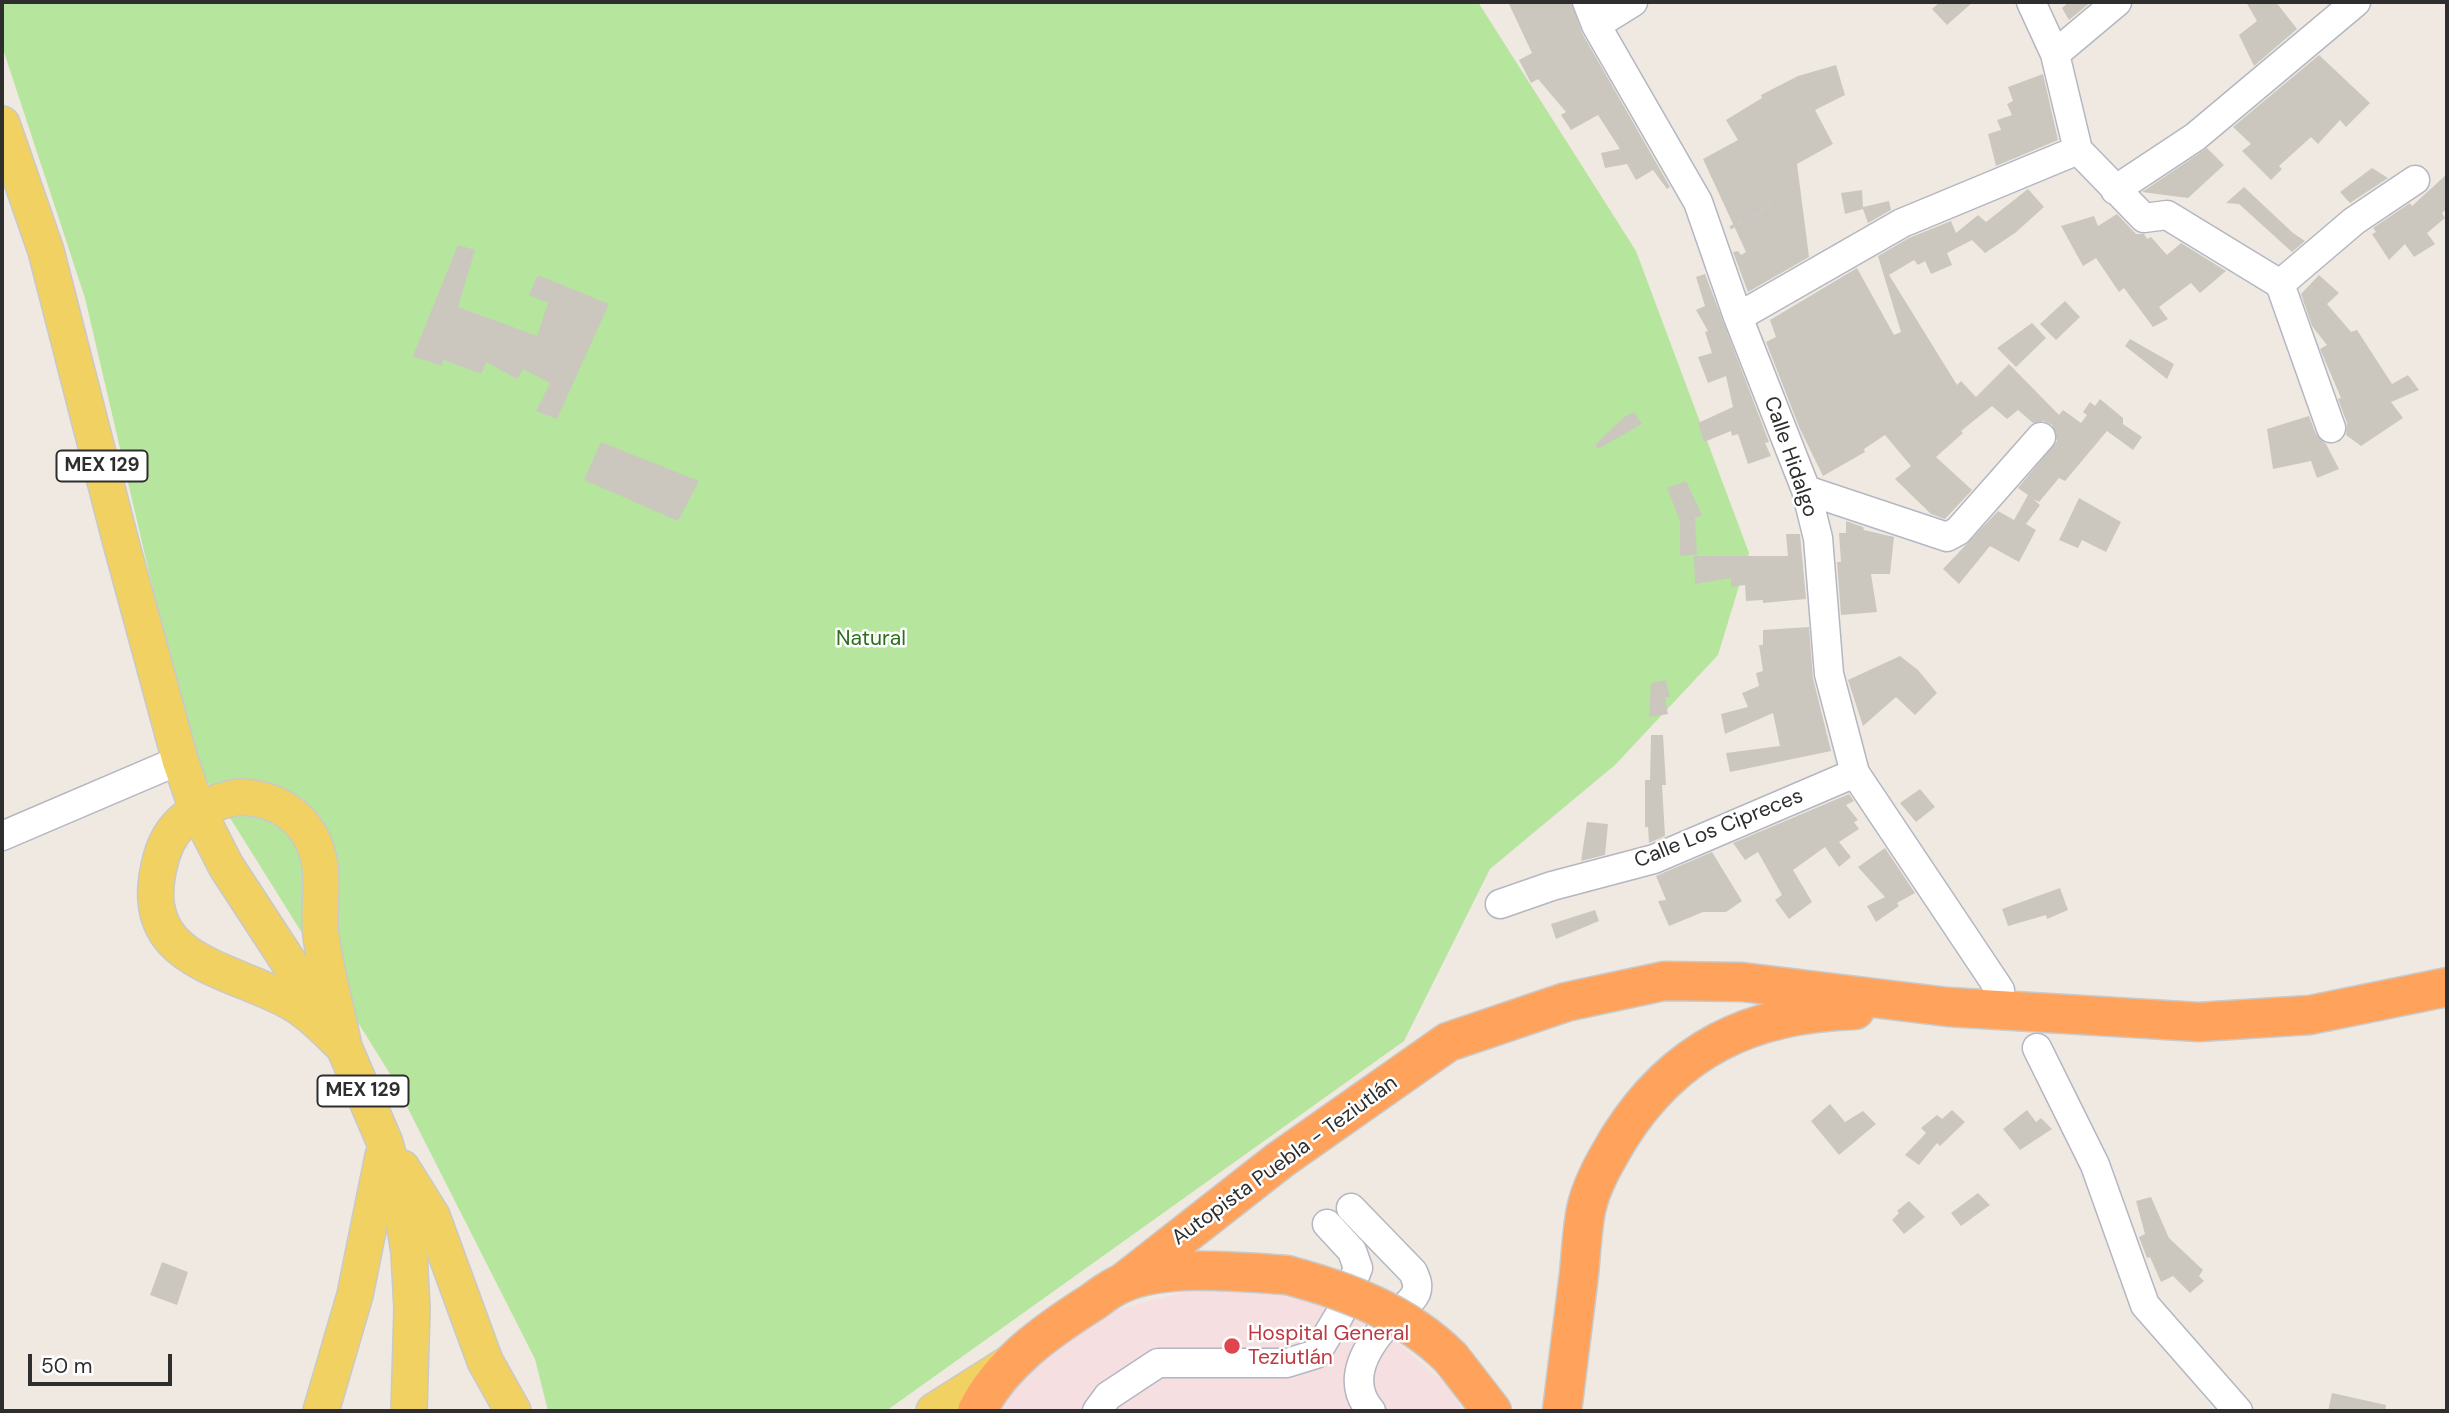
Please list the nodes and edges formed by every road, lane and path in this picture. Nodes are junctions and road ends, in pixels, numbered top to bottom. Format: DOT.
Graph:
graph roads {
  1 [pos="1633,2"];
  2 [pos="2031,2"];
  3 [pos="2117,2"];
  4 [pos="2356,2"];
  5 [pos="1591,13"];
  6 [pos="2055,54"];
  7 [pos="2,124"];
  8 [pos="2078,150"];
  9 [pos="2415,180"];
  10 [pos="2115,190"];
  11 [pos="1771,205"];
  12 [pos="1710,239"];
  13 [pos="2280,284"];
  14 [pos="1738,317"];
  15 [pos="2332,428"];
  16 [pos="2040,437"];
  17 [pos="1806,489"];
  18 [pos="180,760"];
  19 [pos="1856,773"];
  20 [pos="197,809"];
  21 [pos="2,836"];
  22 [pos="1500,904"];
  23 [pos="2447,987"];
  24 [pos="2000,990"];
  25 [pos="1948,1007"];
  26 [pos="344,1047"];
  27 [pos="2037,1048"];
  28 [pos="386,1143"];
  29 [pos="1351,1208"];
  30 [pos="1327,1224"];
  31 [pos="1123,1283"];
  32 [pos="1316,1354"];
  33 [pos="1011,1362"];
  34 [pos="1358,1380"];
  35 [pos="321,1411"];
  36 [pos="409,1411"];
  37 [pos="513,1411"];
  38 [pos="934,1411"];
  39 [pos="977,1411"];
  40 [pos="1097,1411"];
  41 [pos="1371,1411"];
  42 [pos="1492,1411"];
  43 [pos="1562,1411"];
  44 [pos="2238,1411"];
  1 -- 5 [label="street"];
  2 -- 6 [label="street"];
  3 -- 6 [label="street"];
  4 -- 10 [label="street"];
  5 -- 12 [label="street, Calle Hidalgo"];
  6 -- 8 [label="street"];
  7 -- 18 [label="main road, MEX 129"];
  8 -- 10 [label="street"];
  8 -- 14 [label="street"];
  9 -- 13 [label="street"];
  10 -- 13 [label="street"];
  11 -- 12 [label="path"];
  12 -- 14 [label="street, Calle Hidalgo"];
  13 -- 15 [label="street"];
  14 -- 17 [label="street, Calle Hidalgo"];
  16 -- 17 [label="street"];
  17 -- 19 [label="street, Calle Hidalgo"];
  18 -- 20 [label="main road, MEX 129"];
  18 -- 21 [label="street"];
  19 -- 22 [label="street, Calle Los Cipreces"];
  19 -- 24 [label="street, Calle Hidalgo"];
  20 -- 26 [label="main road, MEX 129"];
  20 -- 26 [label="main road"];
  20 -- 26 [label="main road"];
  23 -- 25 [label="highway"];
  25 -- 31 [label="highway, Autopista Puebla - Teziutlán"];
  25 -- 43 [label="highway"];
  26 -- 28 [label="main road, MEX 129"];
  27 -- 44 [label="street"];
  28 -- 35 [label="main road"];
  28 -- 36 [label="main road, MEX 129"];
  28 -- 37 [label="main road"];
  29 -- 34 [label="street"];
  30 -- 32 [label="street"];
  31 -- 33 [label="highway, Autopista Puebla - Teziutlán"];
  31 -- 42 [label="highway, Autopista Puebla - Teziutlán, bridge"];
  32 -- 34 [label="street"];
  32 -- 40 [label="street"];
  33 -- 38 [label="main road"];
  33 -- 39 [label="highway, Autopista Puebla - Teziutlán"];
  34 -- 41 [label="street"];
}
